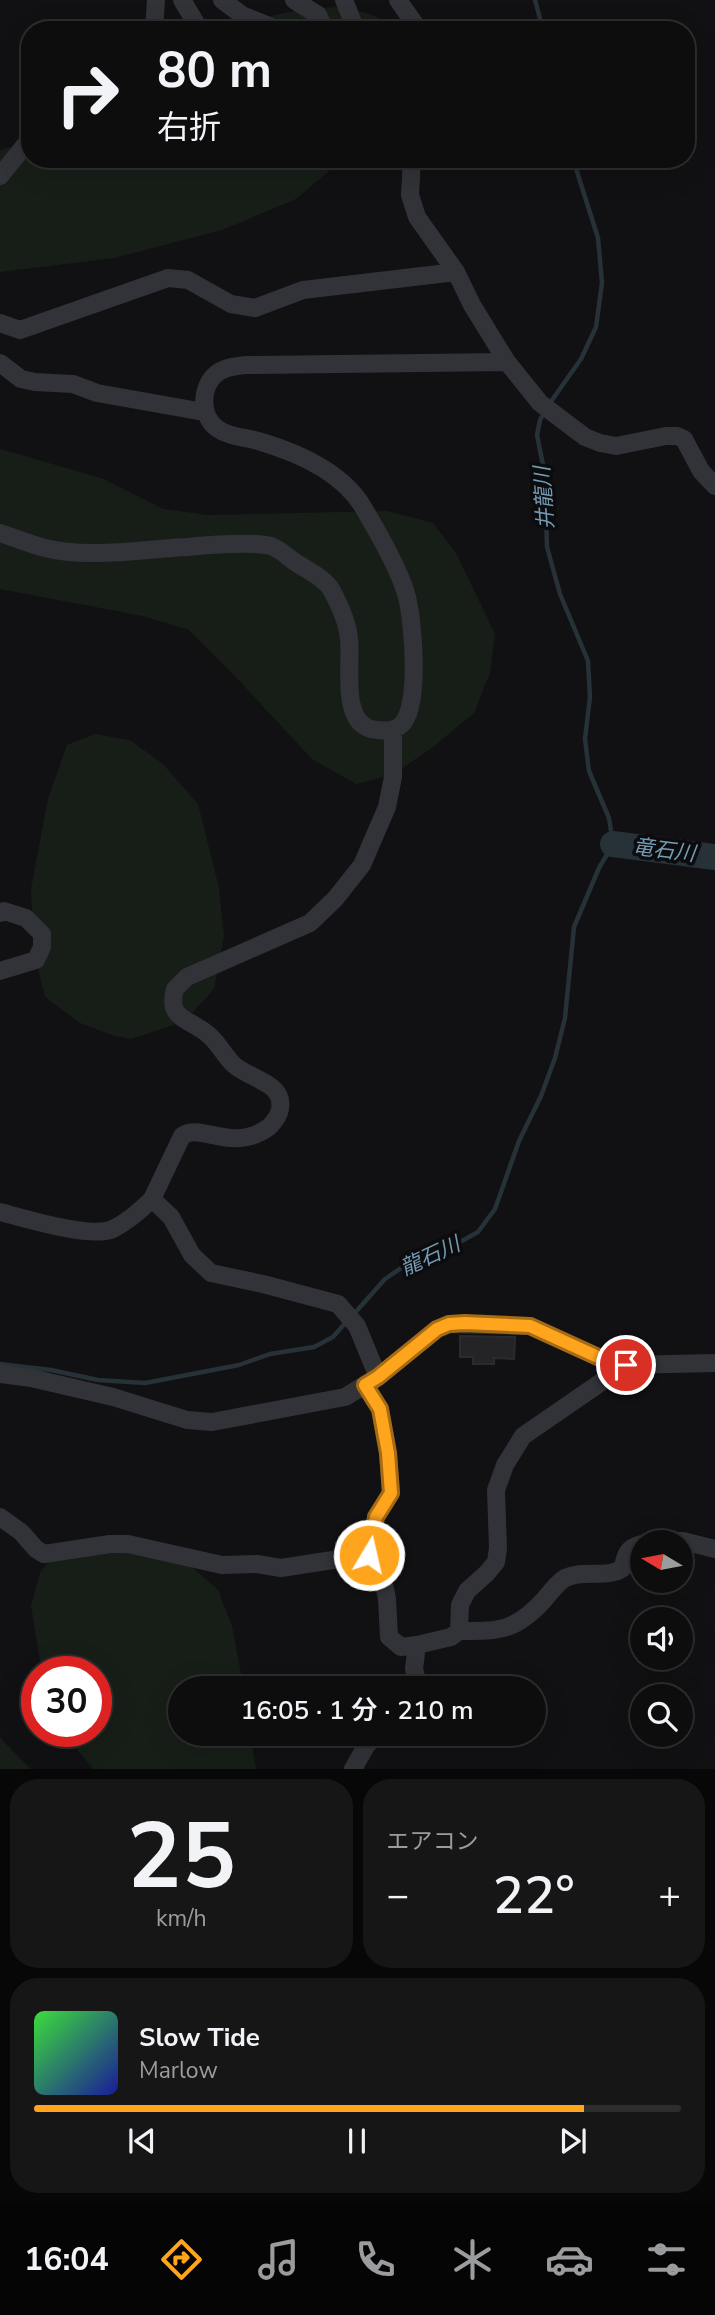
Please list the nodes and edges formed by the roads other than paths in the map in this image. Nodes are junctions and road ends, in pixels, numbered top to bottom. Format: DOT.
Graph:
graph roads {
  1 [pos="156,0"];
  2 [pos="182,0"];
  3 [pos="222,0"];
  4 [pos="294,0"];
  5 [pos="344,0"];
  6 [pos="398,0"];
  7 [pos="155,21"];
  8 [pos="195,21"];
  9 [pos="257,21"];
  10 [pos="320,21"];
  11 [pos="352,21"];
  12 [pos="413,21"];
  13 [pos="21,150"];
  14 [pos="412,168"];
  15 [pos="0,176"];
  16 [pos="456,272"];
  17 [pos="0,323"];
  18 [pos="507,362"];
  19 [pos="0,363"];
  20 [pos="204,412"];
  21 [pos="715,486"];
  22 [pos="0,533"];
  23 [pos="393,730"];
  24 [pos="0,913"];
  25 [pos="0,971"];
  26 [pos="152,1199"];
  27 [pos="0,1212"];
  28 [pos="715,1363"];
  29 [pos="626,1365"];
  30 [pos="0,1374"];
  31 [pos="372,1381"];
  32 [pos="0,1517"];
  33 [pos="693,1544"];
  34 [pos="630,1549"];
  35 [pos="715,1549"];
  36 [pos="369,1555"];
  37 [pos="460,1631"];
  38 [pos="417,1645"];
  39 [pos="416,1676"];
  40 [pos="366,1746"];
  41 [pos="353,1769"];
  1 -- 7 [label="street"];
  2 -- 8 [label="street"];
  3 -- 9 [label="street"];
  4 -- 10 [label="street"];
  5 -- 11 [label="street"];
  6 -- 12 [label="street"];
  13 -- 15 [label="street"];
  14 -- 16 [label="street"];
  16 -- 17 [label="street"];
  16 -- 18 [label="street"];
  18 -- 20 [label="street"];
  18 -- 21 [label="street"];
  19 -- 20 [label="street"];
  20 -- 23 [label="street"];
  22 -- 23 [label="street"];
  23 -- 26 [label="street"];
  24 -- 25 [label="street"];
  26 -- 27 [label="street"];
  26 -- 31 [label="street"];
  28 -- 29 [label="street"];
  29 -- 31 [label="street"];
  29 -- 37 [label="street"];
  30 -- 31 [label="street"];
  31 -- 36 [label="street"];
  32 -- 36 [label="street"];
  33 -- 35 [label="street"];
  34 -- 37 [label="street"];
  36 -- 38 [label="street"];
  37 -- 38 [label="street"];
  38 -- 39 [label="street"];
  40 -- 41 [label="street"];
}
